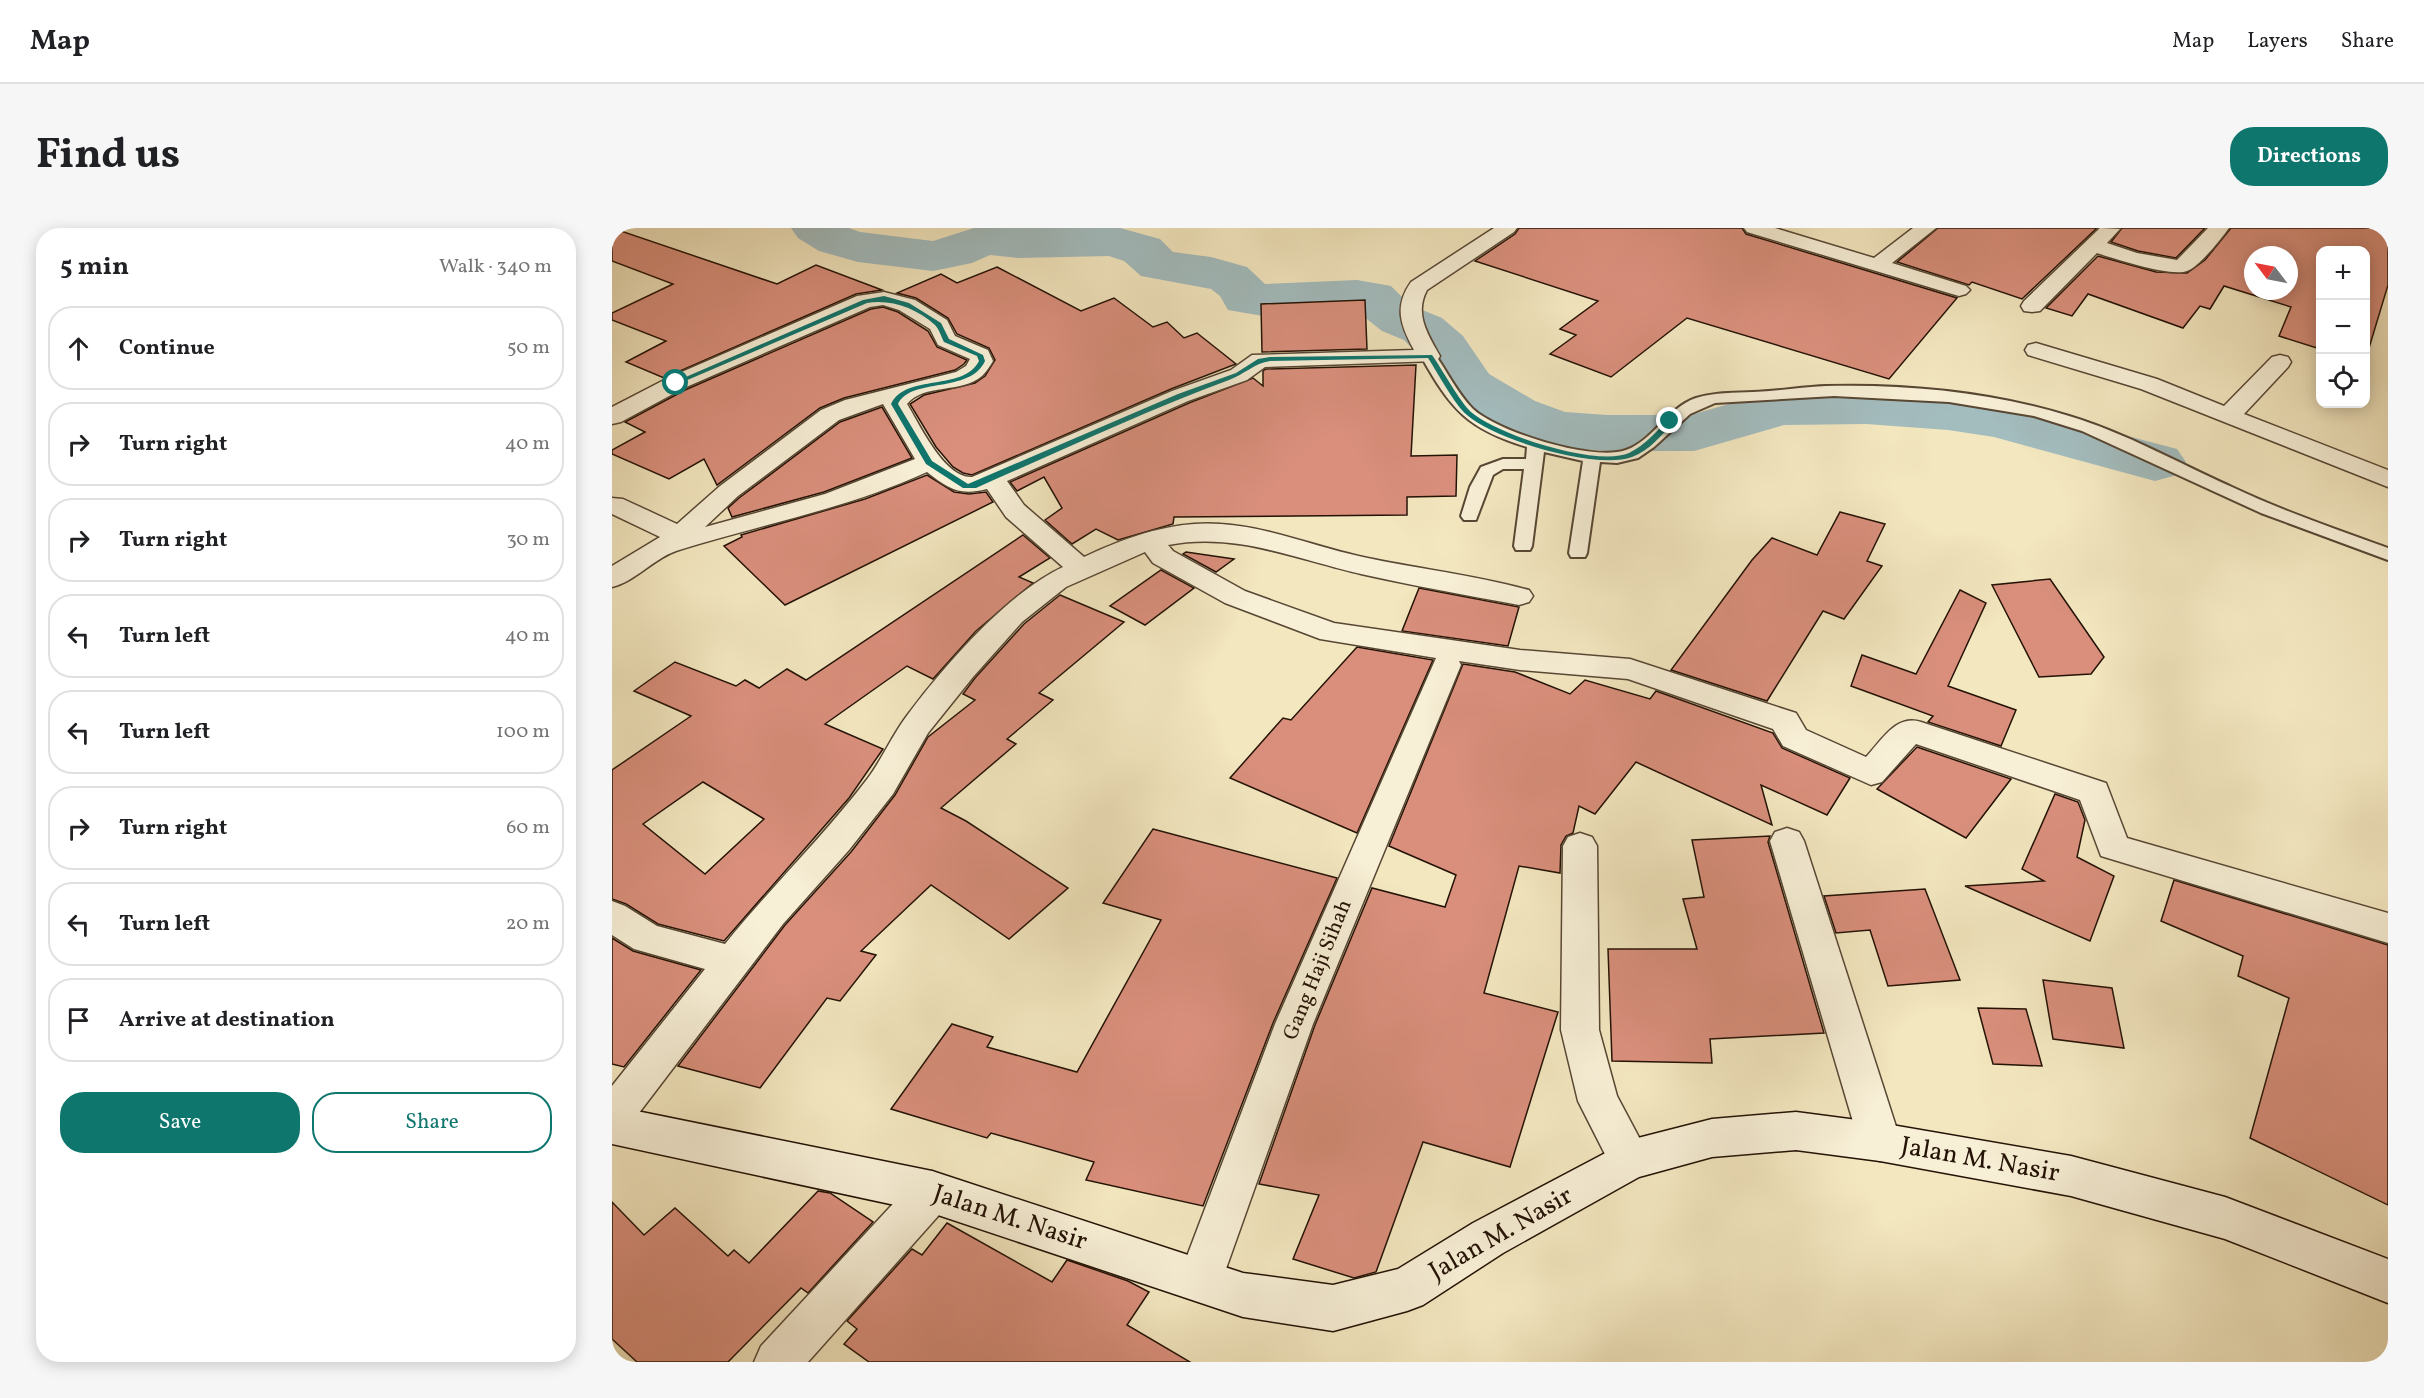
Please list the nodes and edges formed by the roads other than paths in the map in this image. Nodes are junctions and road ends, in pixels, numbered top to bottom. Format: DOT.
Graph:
graph roads {
  1 [pos="1507,228"];
  2 [pos="1754,228"];
  3 [pos="1926,228"];
  4 [pos="2112,228"];
  5 [pos="2219,228"];
  6 [pos="2094,246"];
  7 [pos="1877,265"];
  8 [pos="1959,290"];
  9 [pos="2032,306"];
  10 [pos="2036,350"];
  11 [pos="1430,356"];
  12 [pos="2280,362"];
  13 [pos="909,390"];
  14 [pos="612,417"];
  15 [pos="2228,417"];
  16 [pos="1536,445"];
  17 [pos="1592,457"];
  18 [pos="929,462"];
  19 [pos="1534,464"];
  20 [pos="992,478"];
  21 [pos="2388,479"];
  22 [pos="614,505"];
  23 [pos="1470,516"];
  24 [pos="674,540"];
  25 [pos="1150,540"];
  26 [pos="1523,546"];
  27 [pos="1578,553"];
  28 [pos="2388,554"];
  29 [pos="1082,569"];
  30 [pos="612,578"];
  31 [pos="1519,596"];
  32 [pos="1446,665"];
  33 [pos="1788,841"];
  34 [pos="1580,846"];
  35 [pos="612,916"];
  36 [pos="2388,928"];
  37 [pos="732,961"];
  38 [pos="612,1117"];
  39 [pos="612,1125"];
  40 [pos="1880,1142"];
  41 [pos="1630,1160"];
  42 [pos="932,1192"];
  43 [pos="1200,1280"];
  44 [pos="2388,1281"];
  45 [pos="777,1362"];
  1 -- 11 [label="street"];
  2 -- 7 [label="street"];
  3 -- 7 [label="street"];
  4 -- 6 [label="street"];
  5 -- 6 [label="street"];
  6 -- 9 [label="street"];
  7 -- 8 [label="street"];
  10 -- 15 [label="street"];
  11 -- 16 [label="lane"];
  11 -- 20 [label="street"];
  12 -- 15 [label="street"];
  13 -- 14 [label="street"];
  13 -- 18 [label="street"];
  13 -- 24 [label="street"];
  15 -- 21 [label="street"];
  16 -- 17 [label="lane"];
  16 -- 19 [label="lane"];
  17 -- 27 [label="lane"];
  17 -- 28 [label="lane"];
  18 -- 20 [label="street"];
  18 -- 24 [label="street"];
  19 -- 23 [label="lane"];
  19 -- 26 [label="lane"];
  20 -- 29 [label="street"];
  22 -- 24 [label="street"];
  24 -- 30 [label="street"];
  25 -- 29 [label="street"];
  25 -- 31 [label="street"];
  25 -- 36 [label="street"];
  29 -- 37 [label="street"];
  32 -- 43 [label="street, Gang Haji Sihah"];
  33 -- 40 [label="street"];
  34 -- 41 [label="street"];
  35 -- 37 [label="street"];
  37 -- 38 [label="street"];
  39 -- 42 [label="street, Jalan M. Nasir"];
  40 -- 41 [label="street, Jalan M. Nasir"];
  40 -- 44 [label="street, Jalan M. Nasir"];
  41 -- 43 [label="street, Jalan M. Nasir"];
  42 -- 43 [label="street, Jalan M. Nasir"];
  42 -- 45 [label="street"];
}
